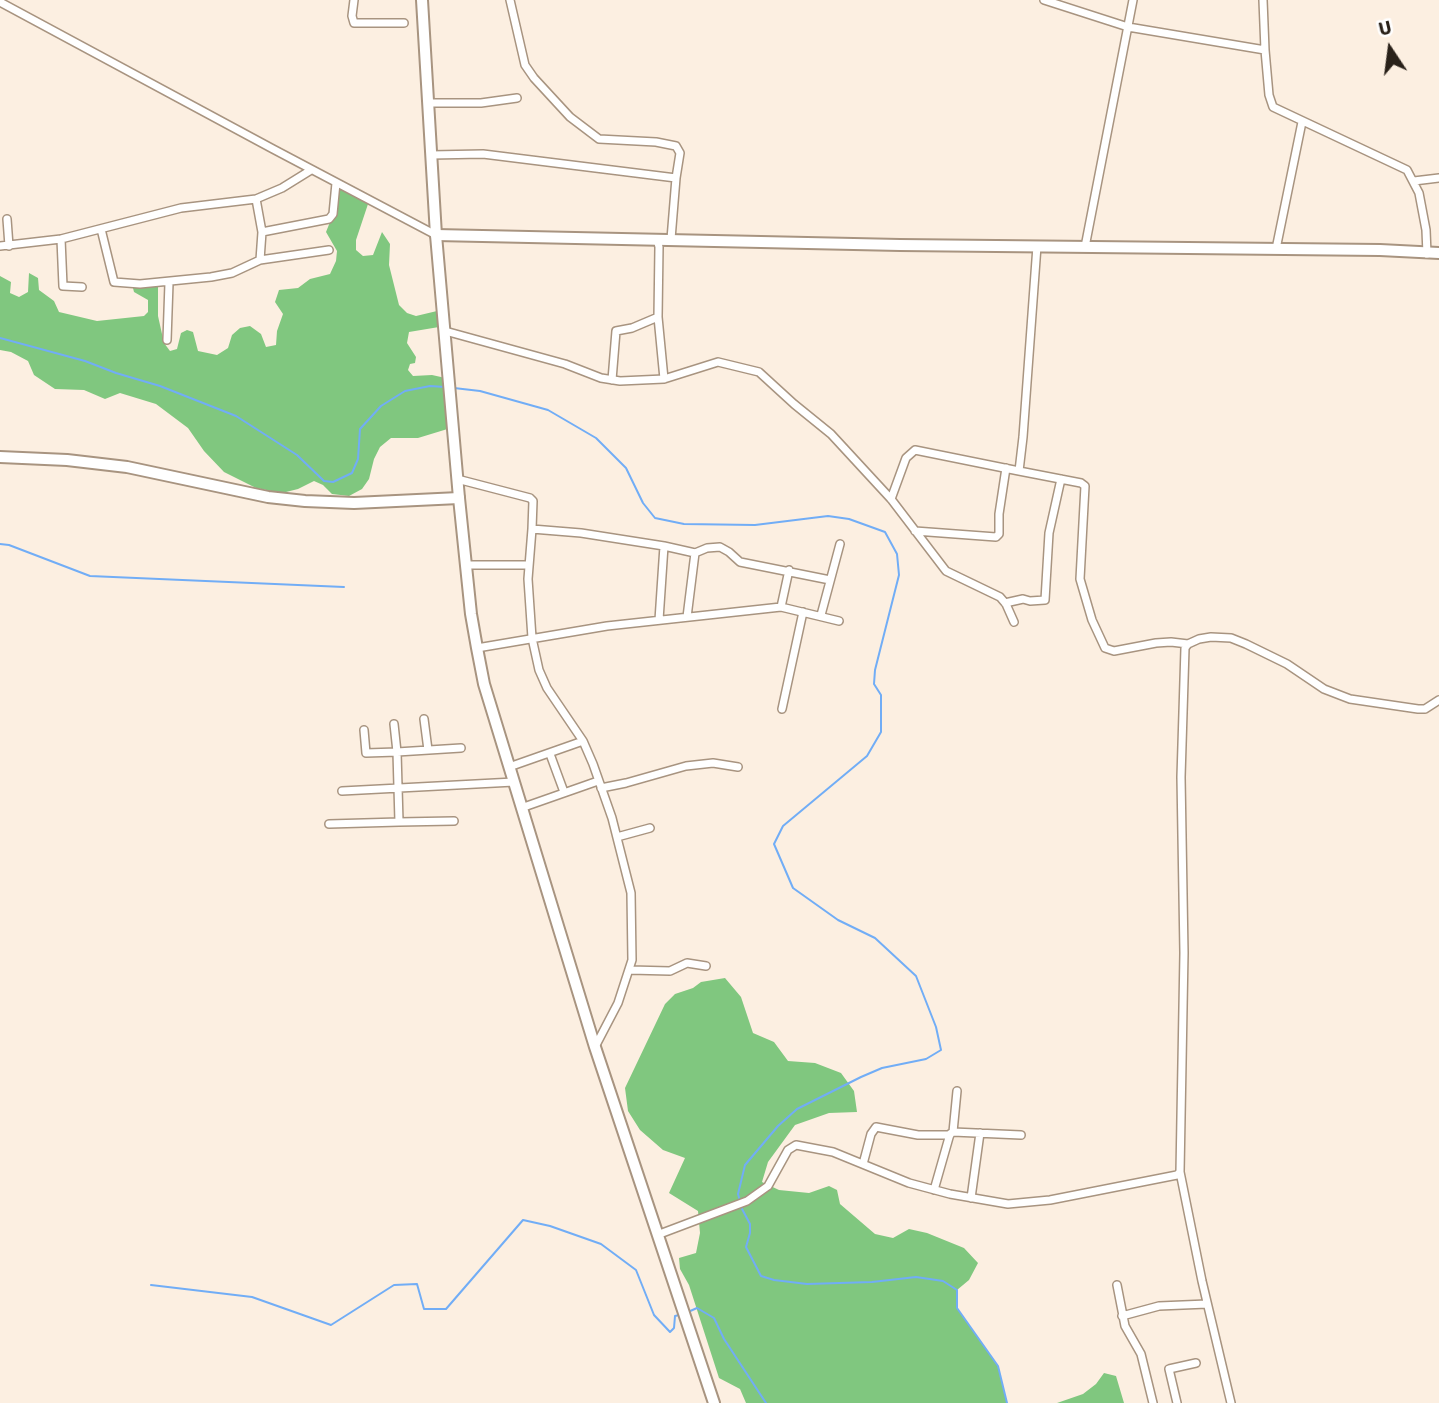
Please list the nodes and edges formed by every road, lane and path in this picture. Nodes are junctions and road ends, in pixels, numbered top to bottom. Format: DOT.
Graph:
graph roads {
  1 [pos="354,0"];
  2 [pos="422,0"];
  3 [pos="510,0"];
  4 [pos="1044,0"];
  5 [pos="1133,0"];
  6 [pos="1263,0"];
  7 [pos="0,2"];
  8 [pos="404,23"];
  9 [pos="1128,27"];
  10 [pos="1265,50"];
  11 [pos="517,98"];
  12 [pos="429,103"];
  13 [pos="1302,122"];
  14 [pos="431,155"];
  15 [pos="311,170"];
  16 [pos="676,178"];
  17 [pos="1439,178"];
  18 [pos="1414,181"];
  19 [pos="336,183"];
  20 [pos="256,199"];
  21 [pos="7,219"];
  22 [pos="101,229"];
  23 [pos="262,232"];
  24 [pos="436,235"];
  25 [pos="61,239"];
  26 [pos="657,239"];
  27 [pos="671,239"];
  28 [pos="4,246"];
  29 [pos="1037,246"];
  30 [pos="1085,247"];
  31 [pos="1276,249"];
  32 [pos="329,250"];
  33 [pos="1433,253"];
  34 [pos="260,260"];
  35 [pos="169,283"];
  36 [pos="82,287"];
  37 [pos="658,317"];
  38 [pos="445,331"];
  39 [pos="167,340"];
  40 [pos="664,379"];
  41 [pos="612,380"];
  42 [pos="0,457"];
  43 [pos="1006,468"];
  44 [pos="1019,471"];
  45 [pos="457,479"];
  46 [pos="1061,479"];
  47 [pos="459,498"];
  48 [pos="891,499"];
  49 [pos="532,529"];
  50 [pos="915,531"];
  51 [pos="840,544"];
  52 [pos="664,545"];
  53 [pos="695,553"];
  54 [pos="466,565"];
  55 [pos="529,565"];
  56 [pos="789,570"];
  57 [pos="830,580"];
  58 [pos="1005,603"];
  59 [pos="781,607"];
  60 [pos="803,612"];
  61 [pos="821,615"];
  62 [pos="687,617"];
  63 [pos="659,620"];
  64 [pos="839,621"];
  65 [pos="1014,622"];
  66 [pos="532,638"];
  67 [pos="1188,644"];
  68 [pos="477,648"];
  69 [pos="1439,700"];
  70 [pos="782,709"];
  71 [pos="424,719"];
  72 [pos="394,724"];
  73 [pos="364,730"];
  74 [pos="583,741"];
  75 [pos="461,748"];
  76 [pos="428,750"];
  77 [pos="397,752"];
  78 [pos="550,754"];
  79 [pos="509,767"];
  80 [pos="738,767"];
  81 [pos="514,782"];
  82 [pos="599,784"];
  83 [pos="399,789"];
  84 [pos="342,791"];
  85 [pos="564,792"];
  86 [pos="521,808"];
  87 [pos="454,821"];
  88 [pos="399,822"];
  89 [pos="329,824"];
  90 [pos="650,828"];
  91 [pos="617,837"];
  92 [pos="706,966"];
  93 [pos="630,970"];
  94 [pos="595,1048"];
  95 [pos="957,1091"];
  96 [pos="952,1133"];
  97 [pos="980,1133"];
  98 [pos="1021,1135"];
  99 [pos="863,1164"];
  100 [pos="1180,1172"];
  101 [pos="934,1190"];
  102 [pos="971,1198"];
  103 [pos="657,1235"];
  104 [pos="1117,1286"];
  105 [pos="1207,1304"];
  106 [pos="1122,1316"];
  107 [pos="1196,1363"];
  108 [pos="714,1403"];
  109 [pos="1153,1403"];
  110 [pos="1177,1403"];
  111 [pos="1231,1403"];
  1 -- 8 [label="street"];
  2 -- 12 [label="main road"];
  3 -- 16 [label="street"];
  4 -- 9 [label="street"];
  5 -- 9 [label="street"];
  6 -- 10 [label="street"];
  7 -- 15 [label="street"];
  9 -- 10 [label="street"];
  9 -- 30 [label="street"];
  10 -- 13 [label="street"];
  11 -- 12 [label="street"];
  12 -- 14 [label="main road"];
  13 -- 18 [label="street"];
  13 -- 31 [label="street"];
  14 -- 16 [label="street"];
  14 -- 24 [label="main road"];
  15 -- 19 [label="street"];
  15 -- 20 [label="street"];
  16 -- 27 [label="street"];
  17 -- 18 [label="street"];
  18 -- 33 [label="street"];
  19 -- 23 [label="street"];
  19 -- 24 [label="street"];
  20 -- 22 [label="street"];
  20 -- 23 [label="street"];
  21 -- 28 [label="street"];
  22 -- 25 [label="street"];
  22 -- 35 [label="street"];
  23 -- 34 [label="street"];
  24 -- 26 [label="main road"];
  24 -- 38 [label="main road"];
  25 -- 28 [label="street"];
  25 -- 36 [label="street"];
  26 -- 27 [label="main road"];
  26 -- 37 [label="street"];
  27 -- 29 [label="main road"];
  29 -- 30 [label="main road"];
  29 -- 44 [label="street"];
  30 -- 31 [label="main road"];
  31 -- 33 [label="main road"];
  32 -- 34 [label="street"];
  34 -- 35 [label="street"];
  35 -- 39 [label="street"];
  37 -- 40 [label="street"];
  37 -- 41 [label="street"];
  38 -- 41 [label="street"];
  38 -- 45 [label="main road"];
  40 -- 41 [label="street"];
  40 -- 48 [label="street"];
  42 -- 47 [label="main road"];
  43 -- 44 [label="street"];
  43 -- 48 [label="street"];
  43 -- 50 [label="street"];
  44 -- 46 [label="street"];
  45 -- 47 [label="main road"];
  45 -- 49 [label="street"];
  46 -- 58 [label="street"];
  46 -- 67 [label="street"];
  47 -- 54 [label="main road"];
  48 -- 50 [label="street"];
  49 -- 52 [label="street"];
  49 -- 55 [label="street"];
  50 -- 58 [label="street"];
  51 -- 57 [label="street"];
  52 -- 53 [label="street"];
  52 -- 63 [label="street"];
  53 -- 56 [label="street"];
  53 -- 62 [label="street"];
  54 -- 55 [label="street"];
  54 -- 68 [label="main road"];
  55 -- 66 [label="street"];
  56 -- 57 [label="street"];
  56 -- 59 [label="street"];
  57 -- 61 [label="street"];
  58 -- 65 [label="street"];
  59 -- 60 [label="street"];
  59 -- 62 [label="street"];
  60 -- 61 [label="street"];
  60 -- 70 [label="street"];
  61 -- 64 [label="street"];
  62 -- 63 [label="street"];
  63 -- 66 [label="street"];
  66 -- 68 [label="street"];
  66 -- 74 [label="street"];
  67 -- 69 [label="street"];
  67 -- 100 [label="street"];
  68 -- 79 [label="main road"];
  71 -- 76 [label="street"];
  72 -- 77 [label="street"];
  73 -- 77 [label="street"];
  74 -- 78 [label="street"];
  74 -- 82 [label="street"];
  75 -- 76 [label="street"];
  76 -- 77 [label="street"];
  77 -- 83 [label="street"];
  78 -- 79 [label="street"];
  78 -- 85 [label="street"];
  79 -- 81 [label="main road"];
  80 -- 82 [label="street"];
  81 -- 83 [label="street"];
  81 -- 86 [label="main road"];
  82 -- 85 [label="street"];
  82 -- 91 [label="street"];
  83 -- 84 [label="street"];
  83 -- 88 [label="street"];
  85 -- 86 [label="street"];
  86 -- 94 [label="main road"];
  87 -- 88 [label="street"];
  88 -- 89 [label="street"];
  90 -- 91 [label="street"];
  91 -- 93 [label="street"];
  92 -- 93 [label="street"];
  93 -- 94 [label="street"];
  94 -- 103 [label="main road"];
  95 -- 96 [label="street"];
  96 -- 97 [label="street"];
  96 -- 99 [label="street"];
  96 -- 101 [label="street"];
  97 -- 98 [label="street"];
  97 -- 102 [label="street"];
  99 -- 101 [label="street"];
  99 -- 103 [label="street"];
  100 -- 102 [label="street"];
  100 -- 105 [label="street"];
  101 -- 102 [label="street"];
  103 -- 108 [label="main road"];
  104 -- 106 [label="street"];
  105 -- 106 [label="street"];
  105 -- 111 [label="street"];
  106 -- 109 [label="street"];
  107 -- 110 [label="street"];
}
